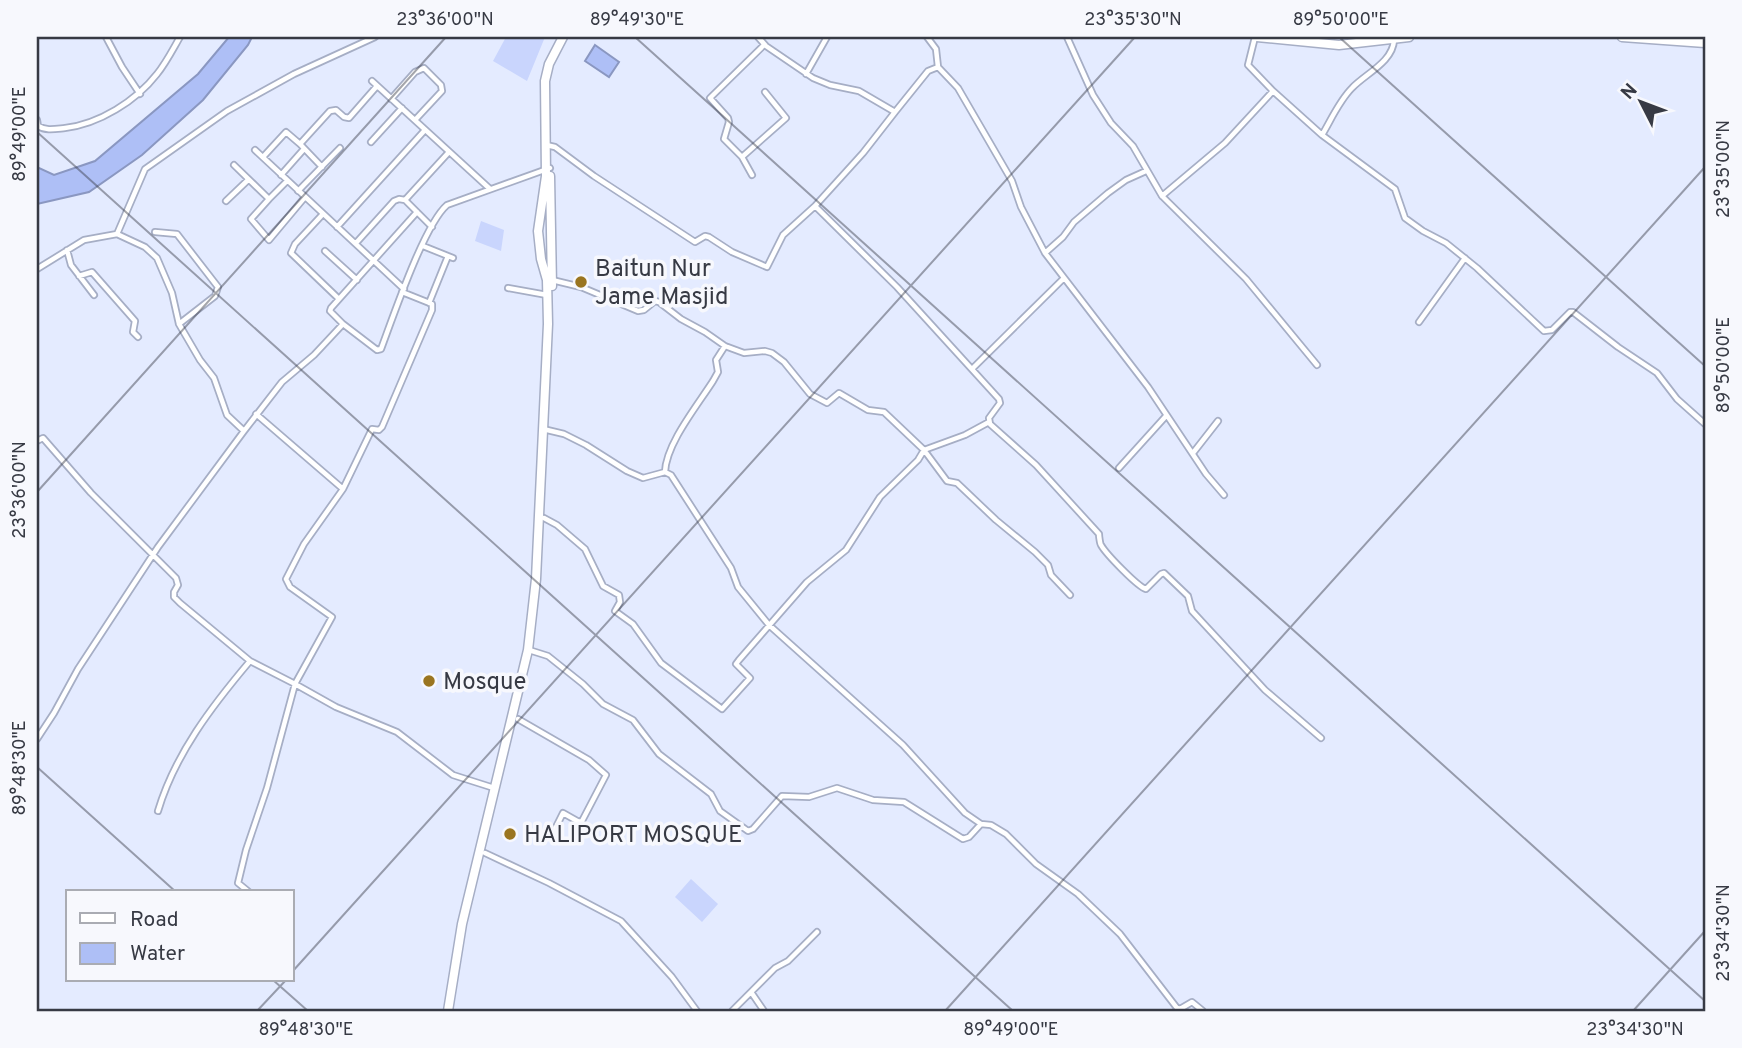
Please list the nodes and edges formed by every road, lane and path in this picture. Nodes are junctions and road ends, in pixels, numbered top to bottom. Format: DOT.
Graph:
graph roads {
  1 [pos="106,37"];
  2 [pos="180,37"];
  3 [pos="375,37"];
  4 [pos="758,37"];
  5 [pos="827,37"];
  6 [pos="927,37"];
  7 [pos="1067,37"];
  8 [pos="1256,37"];
  9 [pos="1304,37"];
  10 [pos="1374,37"];
  11 [pos="1408,37"];
  12 [pos="1622,37"];
  13 [pos="1688,37"];
  14 [pos="563,38"];
  15 [pos="362,39"];
  16 [pos="1394,39"];
  17 [pos="1705,41"];
  18 [pos="764,45"];
  19 [pos="938,67"];
  20 [pos="806,74"];
  21 [pos="372,81"];
  22 [pos="377,86"];
  23 [pos="1273,91"];
  24 [pos="765,92"];
  25 [pos="140,94"];
  26 [pos="391,99"];
  27 [pos="402,108"];
  28 [pos="895,112"];
  29 [pos="37,120"];
  30 [pos="415,120"];
  31 [pos="425,130"];
  32 [pos="1322,135"];
  33 [pos="372,142"];
  34 [pos="299,144"];
  35 [pos="548,145"];
  36 [pos="340,148"];
  37 [pos="304,149"];
  38 [pos="255,150"];
  39 [pos="449,152"];
  40 [pos="263,157"];
  41 [pos="742,157"];
  42 [pos="234,164"];
  43 [pos="322,167"];
  44 [pos="548,168"];
  45 [pos="1146,171"];
  46 [pos="281,175"];
  47 [pos="752,175"];
  48 [pos="248,180"];
  49 [pos="287,181"];
  50 [pos="489,189"];
  51 [pos="298,191"];
  52 [pos="304,197"];
  53 [pos="1162,197"];
  54 [pos="269,199"];
  55 [pos="405,200"];
  56 [pos="226,201"];
  57 [pos="815,206"];
  58 [pos="417,212"];
  59 [pos="323,214"];
  60 [pos="337,227"];
  61 [pos="432,227"];
  62 [pos="155,232"];
  63 [pos="117,234"];
  64 [pos="356,243"];
  65 [pos="423,246"];
  66 [pos="67,250"];
  67 [pos="325,251"];
  68 [pos="1045,253"];
  69 [pos="1465,258"];
  70 [pos="373,260"];
  71 [pos="37,269"];
  72 [pos="79,276"];
  73 [pos="357,279"];
  74 [pos="1063,279"];
  75 [pos="551,280"];
  76 [pos="508,288"];
  77 [pos="403,290"];
  78 [pos="549,292"];
  79 [pos="94,295"];
  80 [pos="339,299"];
  81 [pos="429,303"];
  82 [pos="1419,322"];
  83 [pos="179,324"];
  84 [pos="343,324"];
  85 [pos="138,337"];
  86 [pos="725,346"];
  87 [pos="1317,365"];
  88 [pos="972,369"];
  89 [pos="256,414"];
  90 [pos="1166,416"];
  91 [pos="1218,421"];
  92 [pos="989,422"];
  93 [pos="1705,424"];
  94 [pos="544,428"];
  95 [pos="244,430"];
  96 [pos="37,441"];
  97 [pos="924,450"];
  98 [pos="1193,453"];
  99 [pos="1119,468"];
  100 [pos="665,472"];
  101 [pos="543,480"];
  102 [pos="343,489"];
  103 [pos="1224,495"];
  104 [pos="544,518"];
  105 [pos="153,555"];
  106 [pos="539,579"];
  107 [pos="1070,595"];
  108 [pos="769,625"];
  109 [pos="531,650"];
  110 [pos="250,661"];
  111 [pos="295,684"];
  112 [pos="523,684"];
  113 [pos="518,719"];
  114 [pos="1321,737"];
  115 [pos="37,739"];
  116 [pos="505,762"];
  117 [pos="496,789"];
  118 [pos="158,811"];
  119 [pos="981,824"];
  120 [pos="552,835"];
  121 [pos="485,848"];
  122 [pos="247,890"];
  123 [pos="817,932"];
  124 [pos="751,992"];
  125 [pos="451,1011"];
  126 [pos="697,1011"];
  127 [pos="732,1011"];
  128 [pos="764,1011"];
  129 [pos="1203,1011"];
  1 -- 25 [label="street"];
  2 -- 25 [label="street"];
  3 -- 15 [label="street"];
  4 -- 18 [label="street"];
  5 -- 20 [label="street"];
  6 -- 19 [label="street"];
  7 -- 45 [label="street"];
  8 -- 16 [label="highway"];
  8 -- 23 [label="street"];
  9 -- 10 [label="highway"];
  11 -- 16 [label="highway"];
  12 -- 17 [label="highway"];
  13 -- 17 [label="highway"];
  14 -- 35 [label="highway"];
  15 -- 63 [label="street"];
  16 -- 32 [label="street"];
  18 -- 20 [label="street"];
  18 -- 41 [label="street"];
  19 -- 28 [label="street"];
  19 -- 68 [label="street"];
  20 -- 28 [label="street"];
  21 -- 22 [label="street"];
  22 -- 26 [label="street"];
  22 -- 34 [label="street"];
  23 -- 32 [label="street"];
  23 -- 53 [label="street"];
  24 -- 41 [label="street"];
  25 -- 29 [label="street"];
  26 -- 27 [label="street"];
  26 -- 30 [label="street"];
  27 -- 30 [label="street"];
  27 -- 33 [label="street"];
  28 -- 57 [label="street"];
  30 -- 31 [label="street"];
  31 -- 39 [label="street"];
  31 -- 60 [label="street"];
  32 -- 69 [label="street"];
  34 -- 37 [label="street"];
  34 -- 40 [label="street"];
  35 -- 44 [label="highway"];
  35 -- 57 [label="street"];
  36 -- 43 [label="street"];
  37 -- 43 [label="street"];
  37 -- 46 [label="street"];
  38 -- 40 [label="street"];
  39 -- 50 [label="street"];
  39 -- 55 [label="street"];
  40 -- 46 [label="street"];
  41 -- 47 [label="street"];
  42 -- 48 [label="street"];
  43 -- 51 [label="street"];
  44 -- 50 [label="street"];
  44 -- 75 [label="highway"];
  44 -- 78 [label="highway"];
  45 -- 53 [label="street"];
  45 -- 68 [label="street"];
  46 -- 49 [label="street"];
  48 -- 54 [label="street"];
  48 -- 56 [label="street"];
  49 -- 51 [label="street"];
  49 -- 54 [label="street"];
  50 -- 61 [label="street"];
  51 -- 52 [label="street"];
  52 -- 54 [label="street"];
  52 -- 59 [label="street"];
  53 -- 87 [label="street"];
  55 -- 58 [label="street"];
  55 -- 64 [label="street"];
  57 -- 88 [label="street"];
  58 -- 61 [label="street"];
  58 -- 70 [label="street"];
  59 -- 60 [label="street"];
  59 -- 80 [label="street"];
  60 -- 64 [label="street"];
  61 -- 65 [label="street"];
  62 -- 83 [label="street"];
  63 -- 66 [label="street"];
  63 -- 83 [label="street"];
  64 -- 70 [label="street"];
  65 -- 77 [label="street"];
  65 -- 81 [label="street"];
  66 -- 71 [label="street"];
  66 -- 72 [label="street"];
  67 -- 73 [label="street"];
  68 -- 74 [label="street"];
  69 -- 82 [label="street"];
  69 -- 93 [label="street"];
  70 -- 73 [label="street"];
  70 -- 77 [label="street"];
  72 -- 79 [label="street"];
  72 -- 85 [label="street"];
  73 -- 80 [label="street"];
  74 -- 88 [label="street"];
  74 -- 90 [label="street"];
  75 -- 78 [label="highway"];
  75 -- 86 [label="street"];
  76 -- 78 [label="street"];
  77 -- 81 [label="street"];
  77 -- 84 [label="street"];
  78 -- 94 [label="highway"];
  80 -- 84 [label="street"];
  81 -- 102 [label="street"];
  83 -- 95 [label="street"];
  84 -- 89 [label="street"];
  86 -- 97 [label="street"];
  86 -- 100 [label="street"];
  88 -- 92 [label="street"];
  89 -- 95 [label="street"];
  89 -- 102 [label="street"];
  90 -- 98 [label="street"];
  90 -- 99 [label="street"];
  91 -- 98 [label="street"];
  92 -- 97 [label="street"];
  92 -- 114 [label="street"];
  94 -- 100 [label="street"];
  94 -- 101 [label="highway"];
  95 -- 105 [label="street"];
  96 -- 105 [label="street"];
  97 -- 107 [label="street"];
  97 -- 108 [label="street"];
  98 -- 103 [label="street"];
  100 -- 108 [label="street"];
  101 -- 104 [label="highway"];
  101 -- 106 [label="highway"];
  102 -- 111 [label="street"];
  104 -- 106 [label="highway"];
  104 -- 108 [label="street"];
  105 -- 110 [label="street"];
  105 -- 115 [label="street"];
  106 -- 109 [label="highway"];
  108 -- 119 [label="street"];
  109 -- 112 [label="highway"];
  109 -- 119 [label="street"];
  110 -- 111 [label="street"];
  110 -- 118 [label="street"];
  111 -- 117 [label="street"];
  111 -- 122 [label="street"];
  112 -- 113 [label="highway"];
  112 -- 116 [label="highway"];
  113 -- 116 [label="highway"];
  113 -- 120 [label="street"];
  116 -- 117 [label="highway"];
  116 -- 121 [label="highway"];
  117 -- 121 [label="highway"];
  119 -- 129 [label="street"];
  121 -- 125 [label="highway"];
  121 -- 126 [label="street"];
  123 -- 124 [label="street"];
  124 -- 127 [label="street"];
  124 -- 128 [label="street"];
}
